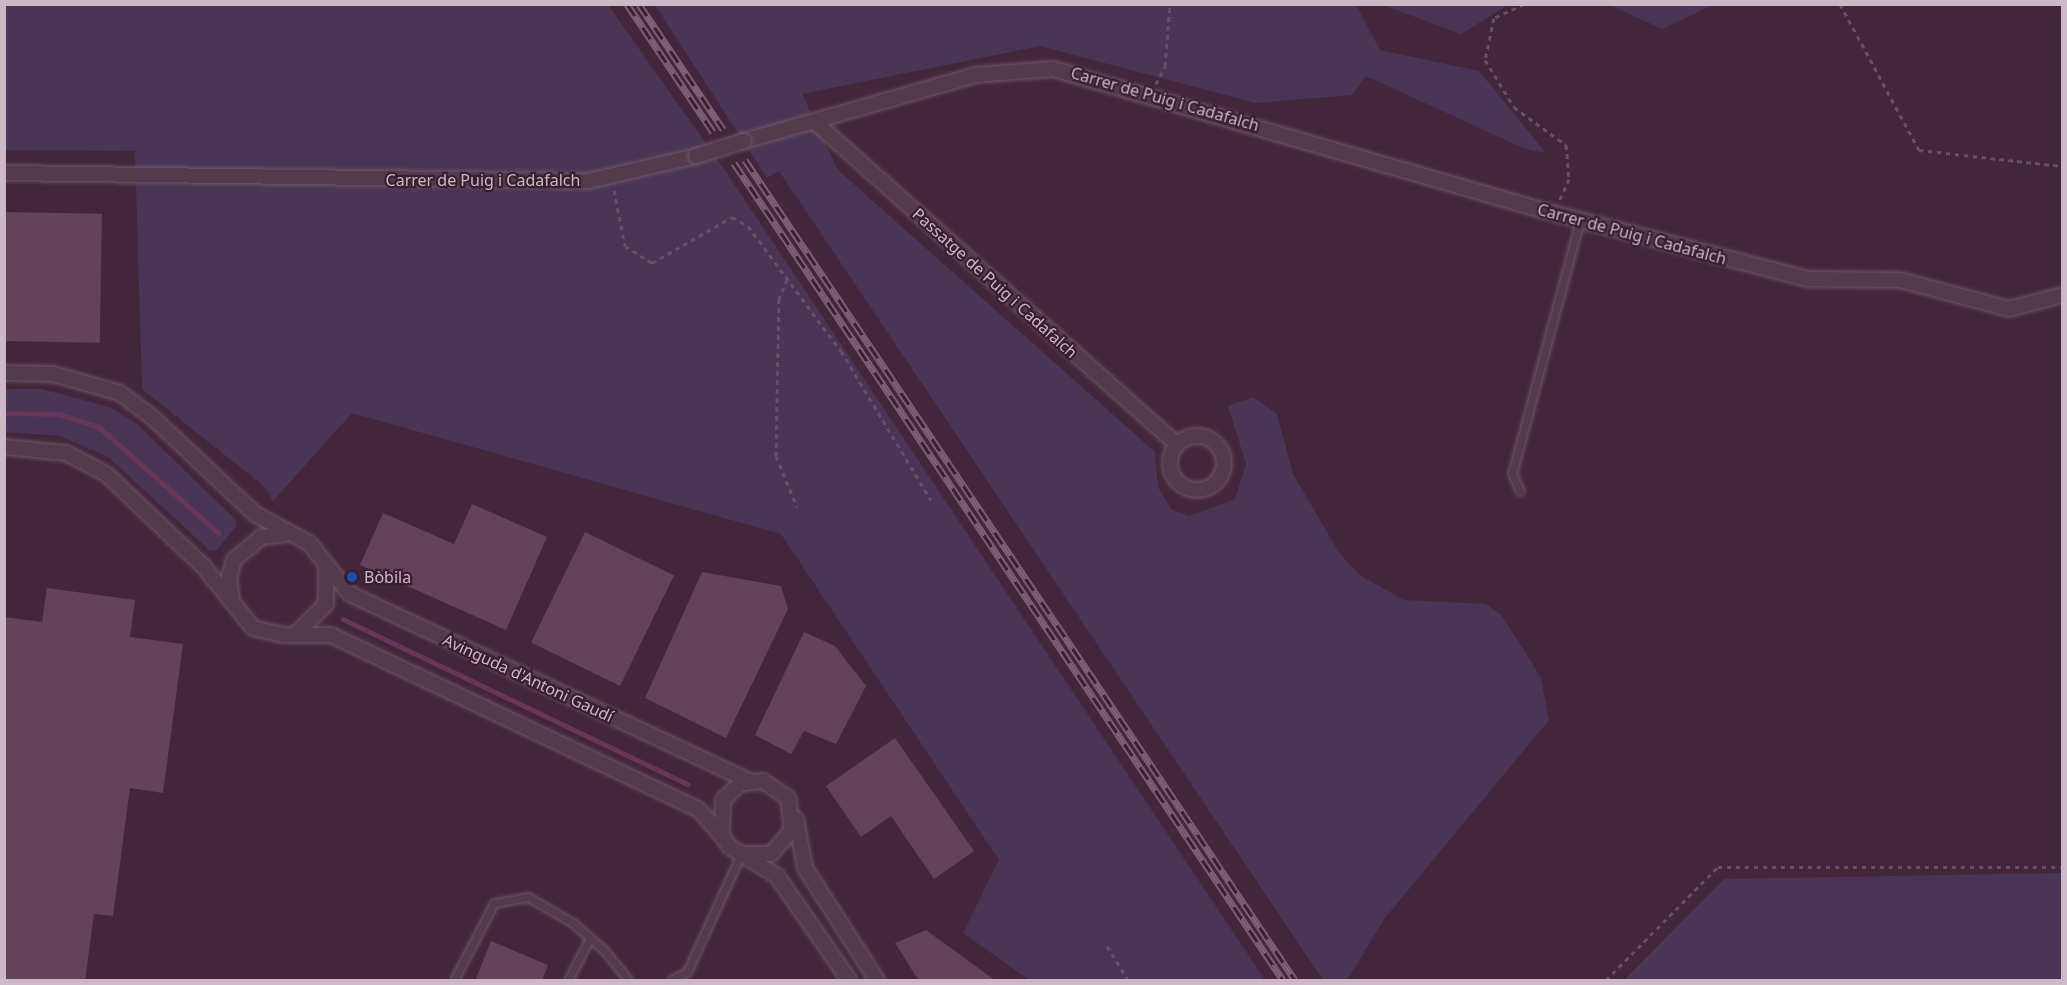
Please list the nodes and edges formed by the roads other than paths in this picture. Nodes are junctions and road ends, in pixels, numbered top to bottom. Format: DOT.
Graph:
graph roads {
  1 [pos="815,122"];
  2 [pos="4,172"];
  3 [pos="1580,220"];
  4 [pos="2062,296"];
  5 [pos="4,373"];
  6 [pos="1176,444"];
  7 [pos="4,447"];
  8 [pos="1520,491"];
  9 [pos="284,534"];
  10 [pos="321,556"];
  11 [pos="235,609"];
  12 [pos="298,632"];
  13 [pos="750,781"];
  14 [pos="793,810"];
  15 [pos="722,836"];
  16 [pos="741,854"];
  17 [pos="590,938"];
  18 [pos="687,972"];
  19 [pos="454,981"];
  20 [pos="568,981"];
  21 [pos="628,981"];
  22 [pos="671,981"];
  23 [pos="691,981"];
  24 [pos="849,981"];
  25 [pos="877,981"];
  1 -- 2 [label="street, Carrer de Puig i Cadafalch, bridge"];
  1 -- 3 [label="street, Carrer de Puig i Cadafalch"];
  1 -- 6 [label="street, Passatge de Puig i Cadafalch"];
  3 -- 4 [label="street, Carrer de Puig i Cadafalch"];
  3 -- 8 [label="lane"];
  5 -- 9 [label="street, Avinguda d'Antoni Gaudí"];
  6 -- 6 [label="street"];
  7 -- 11 [label="street"];
  9 -- 10 [label="street, Avinguda d'Antoni Gaudí"];
  9 -- 11 [label="street"];
  10 -- 12 [label="street"];
  10 -- 13 [label="street, Avinguda d'Antoni Gaudí"];
  11 -- 12 [label="street"];
  12 -- 15 [label="street"];
  13 -- 14 [label="street"];
  13 -- 15 [label="street"];
  14 -- 16 [label="street"];
  14 -- 25 [label="street"];
  15 -- 16 [label="street"];
  16 -- 18 [label="lane"];
  16 -- 24 [label="street"];
  17 -- 19 [label="lane"];
  17 -- 20 [label="lane"];
  17 -- 21 [label="lane"];
  18 -- 22 [label="lane"];
  18 -- 23 [label="lane"];
}
